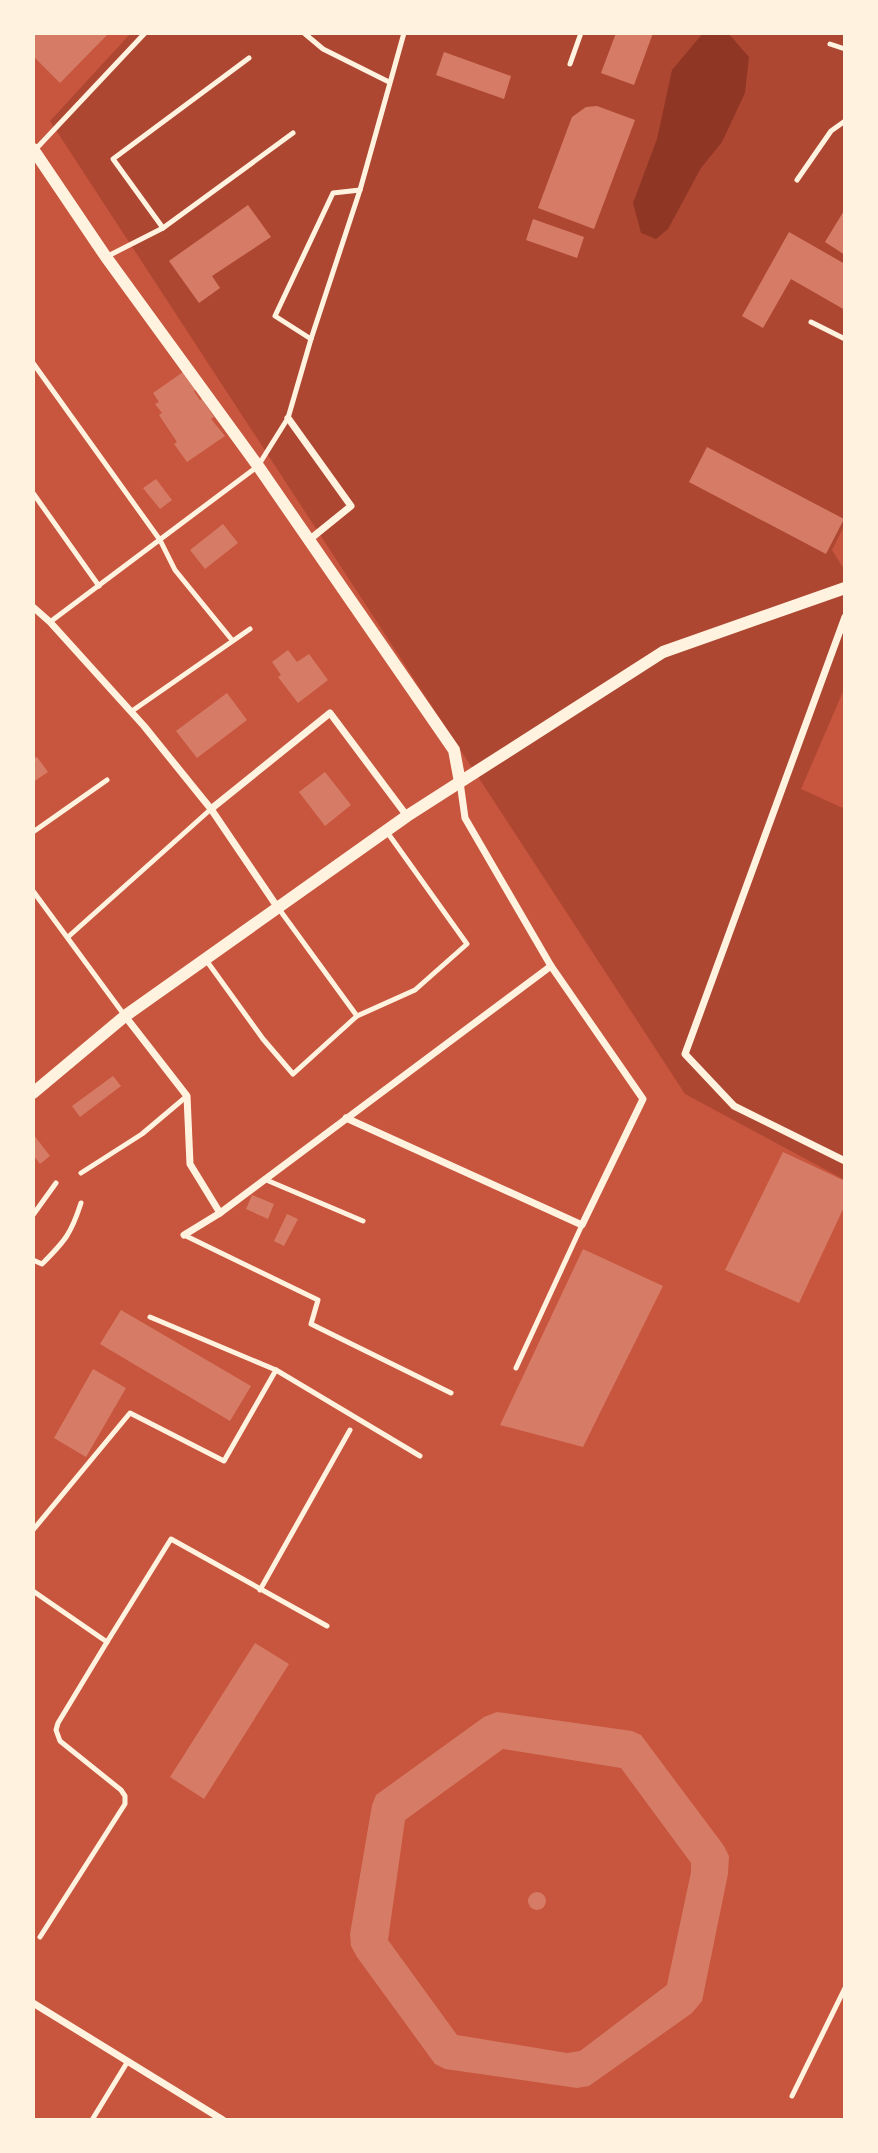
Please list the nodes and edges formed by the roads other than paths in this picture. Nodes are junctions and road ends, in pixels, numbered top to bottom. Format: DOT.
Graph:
graph roads {
  1 [pos="145,33"];
  2 [pos="304,33"];
  3 [pos="404,33"];
  4 [pos="580,33"];
  5 [pos="831,44"];
  6 [pos="845,50"];
  7 [pos="249,58"];
  8 [pos="570,64"];
  9 [pos="389,82"];
  10 [pos="845,121"];
  11 [pos="293,133"];
  12 [pos="34,150"];
  13 [pos="797,180"];
  14 [pos="360,190"];
  15 [pos="163,228"];
  16 [pos="106,257"];
  17 [pos="811,322"];
  18 [pos="311,339"];
  19 [pos="845,339"];
  20 [pos="33,363"];
  21 [pos="288,418"];
  22 [pos="258,466"];
  23 [pos="33,493"];
  24 [pos="160,540"];
  25 [pos="309,540"];
  26 [pos="99,586"];
  27 [pos="845,588"];
  28 [pos="33,607"];
  29 [pos="845,617"];
  30 [pos="50,622"];
  31 [pos="250,629"];
  32 [pos="232,640"];
  33 [pos="132,711"];
  34 [pos="107,780"];
  35 [pos="460,782"];
  36 [pos="211,809"];
  37 [pos="407,816"];
  38 [pos="33,832"];
  39 [pos="387,832"];
  40 [pos="33,891"];
  41 [pos="278,908"];
  42 [pos="68,937"];
  43 [pos="206,960"];
  44 [pos="551,966"];
  45 [pos="125,1016"];
  46 [pos="357,1016"];
  47 [pos="33,1093"];
  48 [pos="187,1097"];
  49 [pos="346,1118"];
  50 [pos="845,1161"];
  51 [pos="80,1173"];
  52 [pos="264,1179"];
  53 [pos="56,1183"];
  54 [pos="81,1203"];
  55 [pos="220,1213"];
  56 [pos="33,1215"];
  57 [pos="363,1221"];
  58 [pos="582,1225"];
  59 [pos="184,1236"];
  60 [pos="33,1260"];
  61 [pos="150,1317"];
  62 [pos="516,1368"];
  63 [pos="276,1370"];
  64 [pos="451,1393"];
  65 [pos="350,1430"];
  66 [pos="420,1456"];
  67 [pos="33,1530"];
  68 [pos="260,1590"];
  69 [pos="33,1591"];
  70 [pos="327,1626"];
  71 [pos="107,1642"];
  72 [pos="40,1937"];
  73 [pos="845,1988"];
  74 [pos="33,2003"];
  75 [pos="128,2061"];
  76 [pos="792,2096"];
  77 [pos="92,2120"];
  78 [pos="223,2120"];
  1 -- 12 [label="lane"];
  2 -- 9 [label="lane"];
  3 -- 9 [label="lane"];
  4 -- 8 [label="lane"];
  5 -- 6 [label="lane"];
  7 -- 15 [label="lane"];
  9 -- 14 [label="lane"];
  10 -- 13 [label="lane"];
  11 -- 15 [label="lane"];
  12 -- 16 [label="street"];
  14 -- 18 [label="lane"];
  14 -- 18 [label="lane"];
  15 -- 16 [label="lane"];
  16 -- 22 [label="street"];
  17 -- 19 [label="lane"];
  18 -- 21 [label="lane"];
  20 -- 24 [label="lane"];
  21 -- 22 [label="lane"];
  21 -- 25 [label="street"];
  22 -- 24 [label="lane"];
  22 -- 25 [label="street"];
  23 -- 26 [label="lane"];
  24 -- 26 [label="lane"];
  24 -- 32 [label="lane"];
  25 -- 35 [label="street"];
  26 -- 30 [label="lane"];
  27 -- 35 [label="street"];
  28 -- 30 [label="street"];
  29 -- 50 [label="street"];
  30 -- 33 [label="street"];
  31 -- 32 [label="lane"];
  32 -- 33 [label="lane"];
  33 -- 36 [label="street"];
  34 -- 38 [label="lane"];
  35 -- 37 [label="street"];
  35 -- 44 [label="street"];
  36 -- 37 [label="street"];
  36 -- 41 [label="street"];
  36 -- 42 [label="lane"];
  37 -- 39 [label="street"];
  39 -- 41 [label="street"];
  39 -- 46 [label="lane"];
  40 -- 42 [label="lane"];
  41 -- 43 [label="street"];
  41 -- 46 [label="lane"];
  42 -- 45 [label="lane"];
  43 -- 45 [label="street"];
  43 -- 46 [label="lane"];
  44 -- 49 [label="street"];
  44 -- 58 [label="street"];
  45 -- 47 [label="street"];
  45 -- 48 [label="street"];
  48 -- 51 [label="lane"];
  48 -- 55 [label="street"];
  49 -- 52 [label="street"];
  49 -- 58 [label="street"];
  52 -- 55 [label="street"];
  52 -- 57 [label="lane"];
  53 -- 56 [label="lane"];
  54 -- 60 [label="lane"];
  55 -- 59 [label="street"];
  58 -- 62 [label="lane"];
  59 -- 64 [label="lane"];
  61 -- 63 [label="lane"];
  63 -- 66 [label="lane"];
  63 -- 67 [label="lane"];
  65 -- 68 [label="lane"];
  68 -- 70 [label="lane"];
  68 -- 71 [label="lane"];
  69 -- 71 [label="lane"];
  71 -- 72 [label="lane"];
  73 -- 76 [label="lane"];
  74 -- 75 [label="street"];
  75 -- 77 [label="lane"];
  75 -- 78 [label="street"];
}
